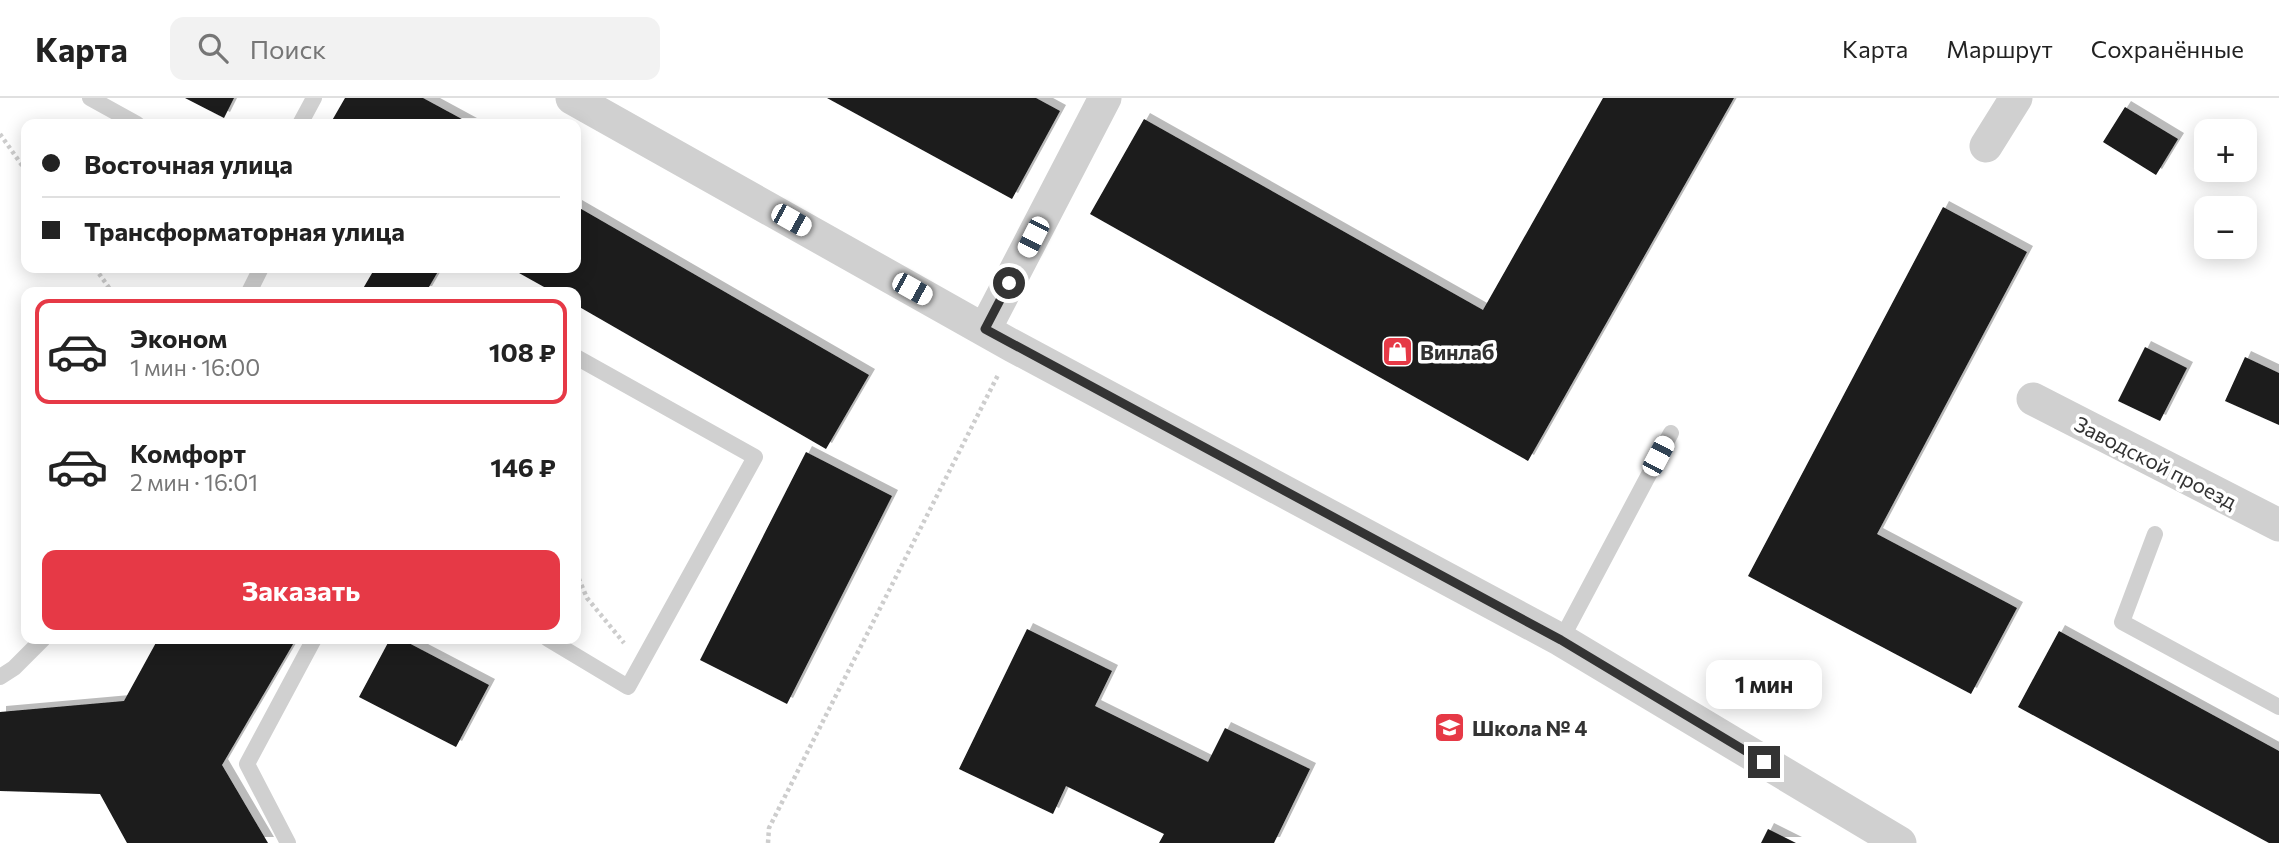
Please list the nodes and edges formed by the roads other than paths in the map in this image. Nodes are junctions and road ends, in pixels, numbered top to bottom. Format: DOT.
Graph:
graph roads {
  1 [pos="90,98"];
  2 [pos="314,98"];
  3 [pos="572,98"];
  4 [pos="1104,98"];
  5 [pos="2016,98"];
  6 [pos="128,119"];
  7 [pos="303,119"];
  8 [pos="1986,146"];
  9 [pos="999,338"];
  10 [pos="581,359"];
  11 [pos="2034,399"];
  12 [pos="1671,433"];
  13 [pos="2279,525"];
  14 [pos="2155,534"];
  15 [pos="1561,640"];
  16 [pos="38,644"];
  17 [pos="311,644"];
  18 [pos="556,644"];
  19 [pos="0,677"];
  20 [pos="2279,707"];
  21 [pos="288,843"];
  22 [pos="1900,843"];
  1 -- 6 [label="lane"];
  2 -- 7 [label="lane"];
  3 -- 9 [label="street"];
  4 -- 9 [label="street"];
  5 -- 8 [label="street"];
  9 -- 15 [label="street"];
  10 -- 18 [label="lane"];
  11 -- 13 [label="street, Заводской проезд"];
  12 -- 15 [label="lane"];
  14 -- 20 [label="lane"];
  15 -- 22 [label="street"];
  16 -- 19 [label="lane"];
  17 -- 21 [label="lane"];
}
